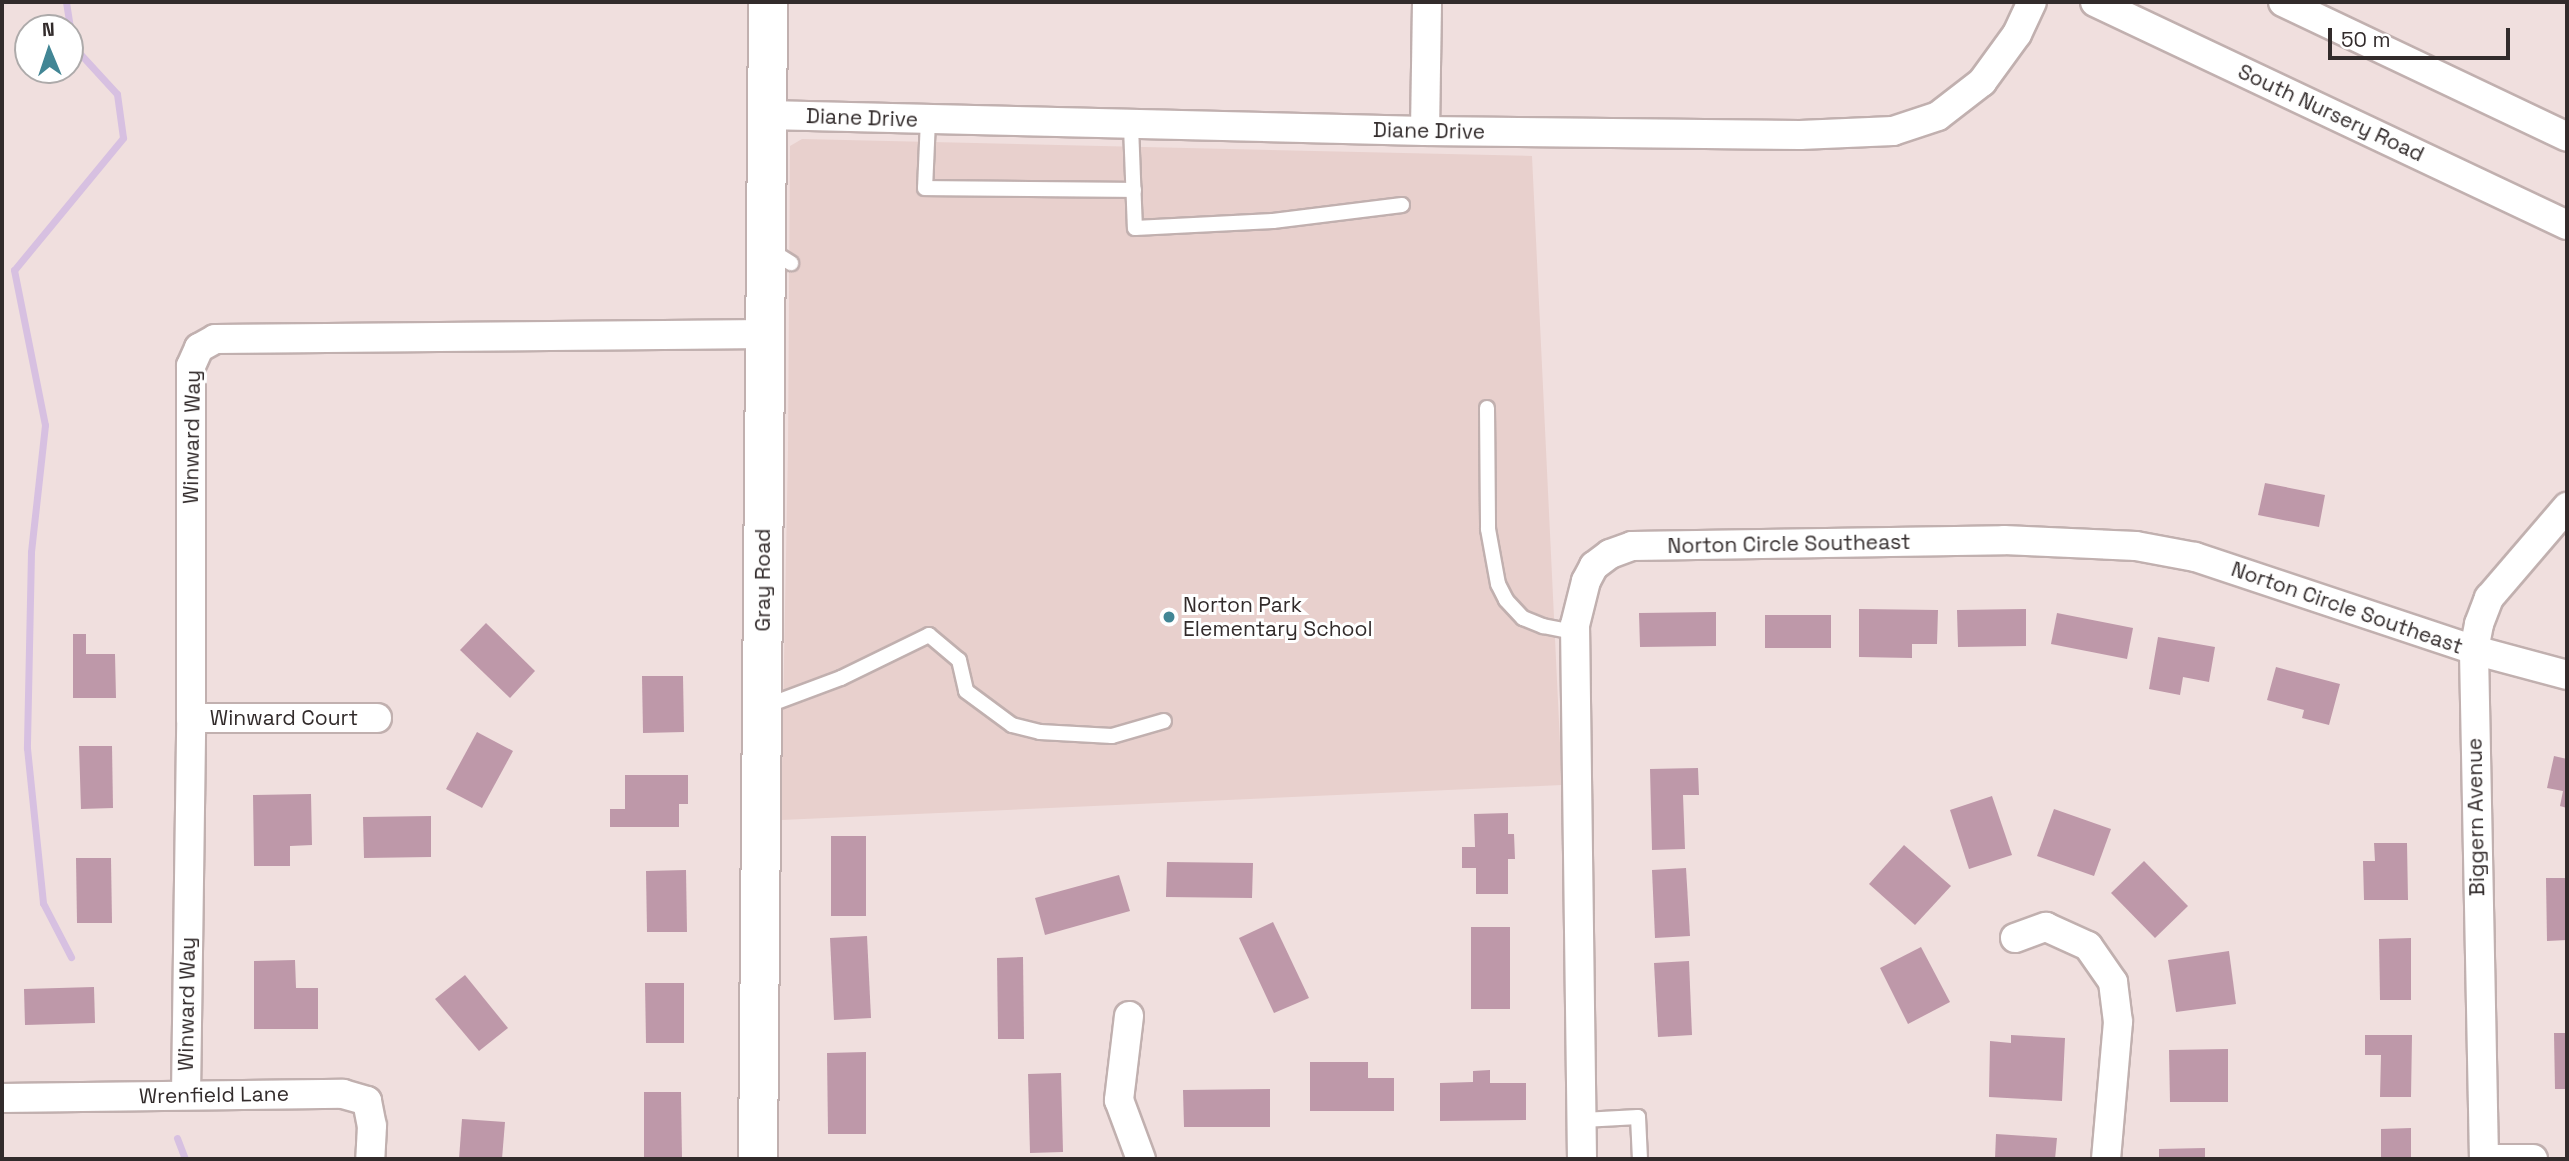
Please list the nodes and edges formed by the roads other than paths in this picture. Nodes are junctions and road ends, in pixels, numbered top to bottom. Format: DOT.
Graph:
graph roads {
  1 [pos="768,2"];
  2 [pos="1427,2"];
  3 [pos="2032,2"];
  4 [pos="2095,2"];
  5 [pos="2283,2"];
  6 [pos="767,116"];
  7 [pos="928,120"];
  8 [pos="1130,126"];
  9 [pos="1424,131"];
  10 [pos="2567,137"];
  11 [pos="1134,190"];
  12 [pos="1402,205"];
  13 [pos="2567,225"];
  14 [pos="765,334"];
  15 [pos="1487,408"];
  16 [pos="2567,507"];
  17 [pos="1576,632"];
  18 [pos="2474,650"];
  19 [pos="2567,675"];
  20 [pos="761,708"];
  21 [pos="191,718"];
  22 [pos="377,718"];
  23 [pos="1164,721"];
  24 [pos="2015,938"];
  25 [pos="1129,1016"];
  26 [pos="186,1095"];
  27 [pos="2,1098"];
  28 [pos="1583,1120"];
  29 [pos="370,1159"];
  30 [pos="758,1159"];
  31 [pos="1141,1159"];
  32 [pos="1582,1159"];
  33 [pos="1640,1159"];
  34 [pos="2106,1159"];
  35 [pos="2484,1159"];
  36 [pos="2533,1159"];
  1 -- 6 [label="street, Gray Road"];
  2 -- 9 [label="street"];
  3 -- 9 [label="street, Diane Drive"];
  4 -- 13 [label="street, South Nursery Road"];
  5 -- 10 [label="street"];
  6 -- 7 [label="street, Diane Drive"];
  6 -- 14 [label="street, Gray Road"];
  7 -- 8 [label="street, Diane Drive"];
  7 -- 11 [label="lane"];
  8 -- 9 [label="street, Diane Drive"];
  8 -- 11 [label="lane"];
  11 -- 12 [label="lane"];
  14 -- 20 [label="street, Gray Road"];
  14 -- 21 [label="street, Winward Way"];
  15 -- 17 [label="lane"];
  16 -- 18 [label="street, Biggern Avenue"];
  17 -- 18 [label="street, Norton Circle Southeast"];
  17 -- 28 [label="street, Norton Circle Southeast"];
  18 -- 19 [label="street, Norton Circle Southeast"];
  18 -- 35 [label="street, Biggern Avenue"];
  20 -- 23 [label="lane"];
  20 -- 30 [label="street, Gray Road"];
  21 -- 22 [label="street, Winward Court"];
  21 -- 26 [label="street, Winward Way"];
  24 -- 34 [label="street"];
  25 -- 31 [label="street"];
  26 -- 27 [label="street, Wrenfield Lane"];
  26 -- 29 [label="street, Wrenfield Lane"];
  28 -- 32 [label="street, Norton Circle Southeast"];
  28 -- 33 [label="lane"];
  35 -- 36 [label="street"];
}
